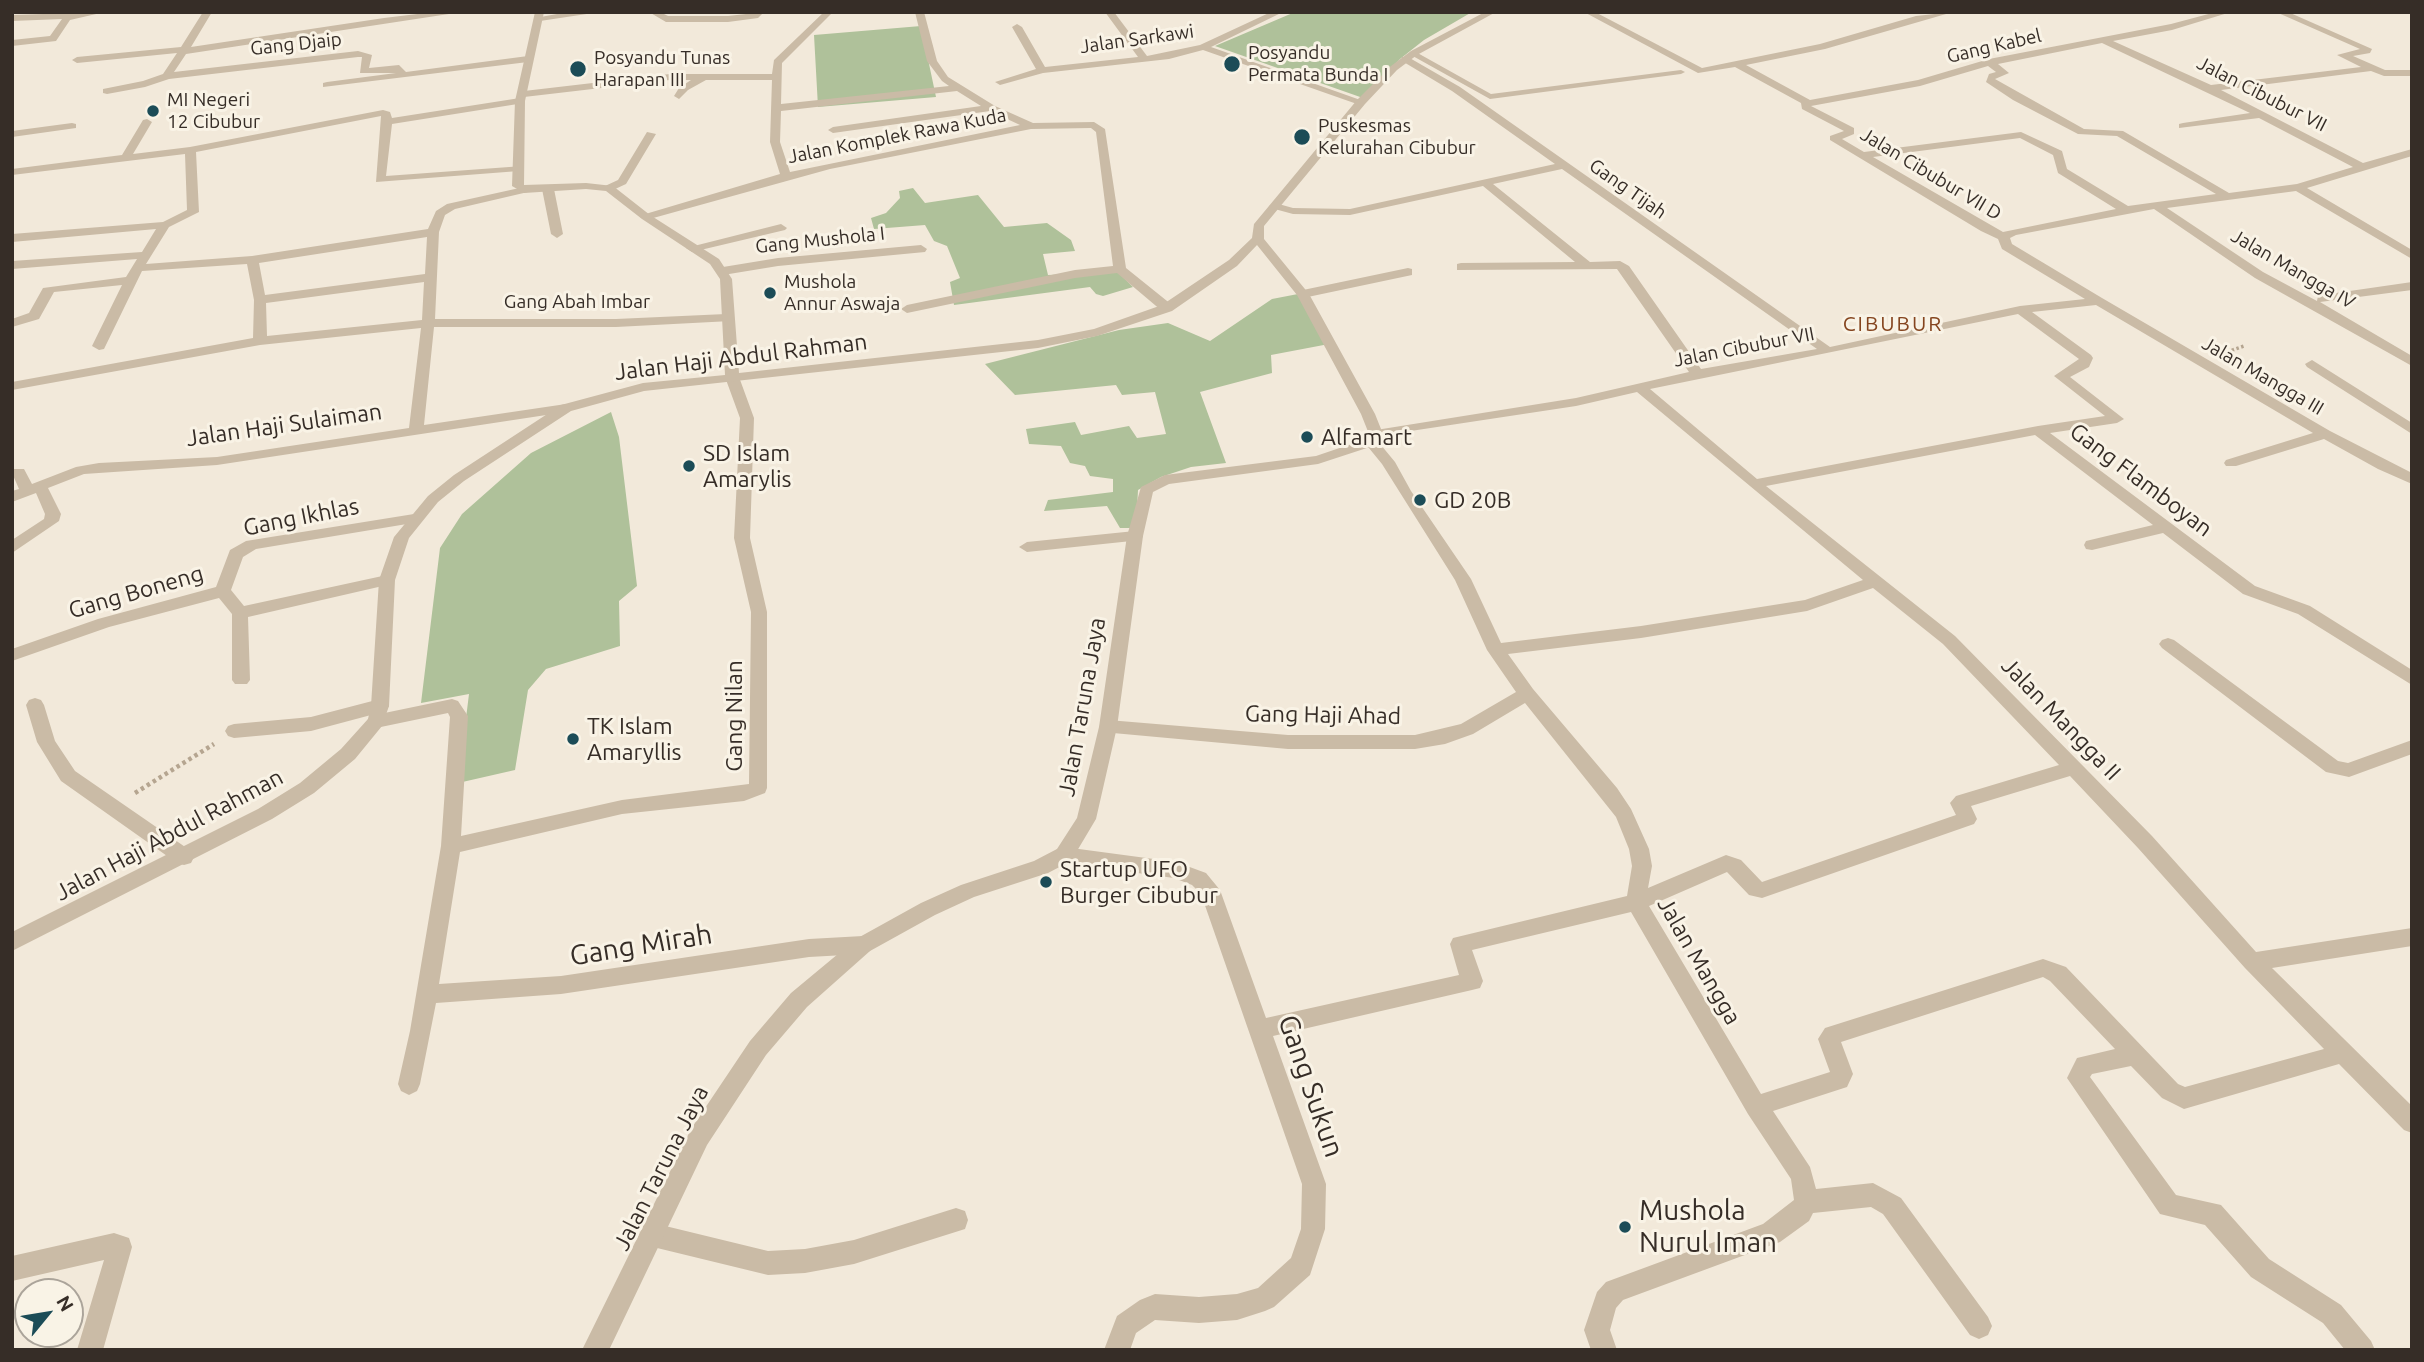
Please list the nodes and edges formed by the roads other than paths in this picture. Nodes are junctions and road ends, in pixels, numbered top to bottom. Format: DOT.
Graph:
graph roads {
  1 [pos="101,12"];
  2 [pos="208,12"];
  3 [pos="458,12"];
  4 [pos="596,12"];
  5 [pos="653,12"];
  6 [pos="760,12"];
  7 [pos="830,12"];
  8 [pos="919,12"];
  9 [pos="1109,12"];
  10 [pos="1279,12"];
  11 [pos="1492,12"];
  12 [pos="1588,12"];
  13 [pos="1899,12"];
  14 [pos="1949,12"];
  15 [pos="2227,12"];
  16 [pos="2280,12"];
  17 [pos="540,15"];
  18 [pos="12,18"];
  19 [pos="66,18"];
  20 [pos="1916,19"];
  21 [pos="1017,27"];
  22 [pos="2102,40"];
  23 [pos="12,43"];
  24 [pos="1203,47"];
  25 [pos="186,50"];
  26 [pos="1410,56"];
  27 [pos="528,59"];
  28 [pos="1144,59"];
  29 [pos="77,60"];
  30 [pos="1989,62"];
  31 [pos="1737,64"];
  32 [pos="2373,68"];
  33 [pos="1042,71"];
  34 [pos="1681,72"];
  35 [pos="2412,73"];
  36 [pos="402,75"];
  37 [pos="167,76"];
  38 [pos="705,76"];
  39 [pos="777,77"];
  40 [pos="1000,82"];
  41 [pos="327,85"];
  42 [pos="956,88"];
  43 [pos="2210,88"];
  44 [pos="107,91"];
  45 [pos="679,96"];
  46 [pos="522,97"];
  47 [pos="1361,103"];
  48 [pos="1810,103"];
  49 [pos="776,108"];
  50 [pos="991,108"];
  51 [pos="2262,114"];
  52 [pos="147,122"];
  53 [pos="387,122"];
  54 [pos="72,126"];
  55 [pos="2183,126"];
  56 [pos="1031,127"];
  57 [pos="833,130"];
  58 [pos="12,134"];
  59 [pos="651,134"];
  60 [pos="190,150"];
  61 [pos="2412,152"];
  62 [pos="1864,155"];
  63 [pos="126,157"];
  64 [pos="1565,165"];
  65 [pos="519,168"];
  66 [pos="2364,168"];
  67 [pos="12,172"];
  68 [pos="786,176"];
  69 [pos="1483,182"];
  70 [pos="2298,187"];
  71 [pos="609,188"];
  72 [pos="548,189"];
  73 [pos="524,190"];
  74 [pos="2227,196"];
  75 [pos="1275,206"];
  76 [pos="2157,206"];
  77 [pos="2126,211"];
  78 [pos="646,217"];
  79 [pos="165,225"];
  80 [pos="781,228"];
  81 [pos="433,232"];
  82 [pos="556,234"];
  83 [pos="2004,237"];
  84 [pos="12,238"];
  85 [pos="1258,239"];
  86 [pos="692,248"];
  87 [pos="921,249"];
  88 [pos="146,255"];
  89 [pos="2412,255"];
  90 [pos="252,260"];
  91 [pos="1585,264"];
  92 [pos="12,265"];
  93 [pos="1461,267"];
  94 [pos="139,268"];
  95 [pos="1121,269"];
  96 [pos="723,271"];
  97 [pos="1408,272"];
  98 [pos="431,277"];
  99 [pos="130,280"];
  100 [pos="2412,286"];
  101 [pos="1303,293"];
  102 [pos="2322,299"];
  103 [pos="260,300"];
  104 [pos="2098,301"];
  105 [pos="1167,308"];
  106 [pos="907,309"];
  107 [pos="2020,310"];
  108 [pos="12,323"];
  109 [pos="428,323"];
  110 [pos="727,324"];
  111 [pos="260,341"];
  112 [pos="99,345"];
  113 [pos="1828,351"];
  114 [pos="2412,362"];
  115 [pos="2312,365"];
  116 [pos="1697,374"];
  117 [pos="732,377"];
  118 [pos="12,386"];
  119 [pos="1640,388"];
  120 [pos="566,408"];
  121 [pos="416,430"];
  122 [pos="2038,430"];
  123 [pos="2412,430"];
  124 [pos="2325,434"];
  125 [pos="1373,438"];
  126 [pos="2231,463"];
  127 [pos="19,472"];
  128 [pos="2412,479"];
  129 [pos="1754,484"];
  130 [pos="34,489"];
  131 [pos="12,497"];
  132 [pos="414,519"];
  133 [pos="2166,527"];
  134 [pos="1135,536"];
  135 [pos="2092,545"];
  136 [pos="1027,547"];
  137 [pos="12,548"];
  138 [pos="387,580"];
  139 [pos="1877,581"];
  140 [pos="223,591"];
  141 [pos="240,613"];
  142 [pos="2168,644"];
  143 [pos="1496,650"];
  144 [pos="12,655"];
  145 [pos="2412,679"];
  146 [pos="241,680"];
  147 [pos="1527,694"];
  148 [pos="35,705"];
  149 [pos="378,713"];
  150 [pos="1108,727"];
  151 [pos="234,731"];
  152 [pos="2412,747"];
  153 [pos="2074,768"];
  154 [pos="451,846"];
  155 [pos="1064,855"];
  156 [pos="184,857"];
  157 [pos="1636,902"];
  158 [pos="2412,937"];
  159 [pos="12,942"];
  160 [pos="863,945"];
  161 [pos="2252,962"];
  162 [pos="425,994"];
  163 [pos="1260,1029"];
  164 [pos="2344,1053"];
  165 [pos="2135,1055"];
  166 [pos="409,1084"];
  167 [pos="1756,1106"];
  168 [pos="2412,1122"];
  169 [pos="1806,1202"];
  170 [pos="956,1220"];
  171 [pos="653,1235"];
  172 [pos="12,1269"];
  173 [pos="1979,1326"];
  174 [pos="90,1350"];
  175 [pos="595,1350"];
  176 [pos="1117,1350"];
  177 [pos="1604,1350"];
  178 [pos="2362,1350"];
  1 -- 19 [label="street"];
  2 -- 25 [label="street"];
  3 -- 25 [label="street"];
  4 -- 17 [label="street"];
  5 -- 6 [label="street"];
  7 -- 39 [label="street"];
  8 -- 42 [label="street, Jalan Komplek Rawa Kuda"];
  9 -- 28 [label="street"];
  10 -- 24 [label="street"];
  11 -- 26 [label="street, Jalan Haji Abdul Rahman"];
  12 -- 31 [label="street"];
  13 -- 20 [label="street"];
  14 -- 20 [label="street"];
  15 -- 22 [label="street, Gang Kabel"];
  16 -- 32 [label="street"];
  17 -- 27 [label="street"];
  18 -- 19 [label="street"];
  19 -- 23 [label="street"];
  20 -- 31 [label="street"];
  21 -- 33 [label="street"];
  22 -- 30 [label="street, Gang Kabel"];
  22 -- 43 [label="street, Jalan Cibubur VII"];
  24 -- 28 [label="street, Jalan Sarkawi"];
  24 -- 47 [label="street, Jalan Sarkawi"];
  25 -- 29 [label="street"];
  25 -- 37 [label="street"];
  26 -- 34 [label="lane"];
  26 -- 47 [label="street, Jalan Haji Abdul Rahman"];
  26 -- 64 [label="street, Gang Tijah"];
  27 -- 36 [label="street"];
  27 -- 46 [label="street"];
  28 -- 33 [label="street, Jalan Sarkawi"];
  30 -- 48 [label="street, Gang Kabel"];
  30 -- 74 [label="street"];
  31 -- 48 [label="street"];
  32 -- 35 [label="street"];
  32 -- 43 [label="street"];
  33 -- 40 [label="street, Jalan Sarkawi"];
  36 -- 37 [label="street, Gang Djaip"];
  36 -- 41 [label="street"];
  37 -- 44 [label="street"];
  38 -- 39 [label="street"];
  38 -- 45 [label="street"];
  38 -- 46 [label="street"];
  39 -- 49 [label="street"];
  42 -- 49 [label="street"];
  42 -- 50 [label="street, Jalan Komplek Rawa Kuda"];
  43 -- 51 [label="street, Jalan Cibubur VII"];
  46 -- 53 [label="street"];
  46 -- 65 [label="street"];
  47 -- 75 [label="street, Jalan Haji Abdul Rahman"];
  48 -- 62 [label="street, Jalan Cibubur VII D"];
  49 -- 68 [label="street"];
  50 -- 56 [label="street, Jalan Komplek Rawa Kuda"];
  50 -- 57 [label="street"];
  51 -- 55 [label="street"];
  51 -- 66 [label="street, Jalan Cibubur VII"];
  52 -- 63 [label="street"];
  53 -- 60 [label="street"];
  53 -- 65 [label="street"];
  54 -- 58 [label="street"];
  56 -- 68 [label="street, Jalan Komplek Rawa Kuda"];
  56 -- 95 [label="street"];
  59 -- 71 [label="street"];
  60 -- 63 [label="street"];
  60 -- 79 [label="street"];
  61 -- 66 [label="street"];
  62 -- 77 [label="street"];
  62 -- 83 [label="street, Jalan Cibubur VII D"];
  63 -- 67 [label="street"];
  64 -- 69 [label="street"];
  64 -- 113 [label="street, Gang Tijah"];
  65 -- 73 [label="street"];
  66 -- 70 [label="street"];
  68 -- 78 [label="street, Jalan Komplek Rawa Kuda"];
  69 -- 75 [label="street"];
  69 -- 91 [label="street"];
  70 -- 74 [label="street"];
  70 -- 89 [label="street"];
  71 -- 72 [label="street"];
  71 -- 78 [label="street"];
  72 -- 73 [label="street"];
  72 -- 82 [label="street"];
  73 -- 81 [label="street"];
  74 -- 76 [label="street"];
  75 -- 85 [label="street, Jalan Haji Abdul Rahman"];
  76 -- 77 [label="street"];
  76 -- 114 [label="street, Jalan Mangga IV"];
  77 -- 83 [label="street"];
  78 -- 86 [label="street"];
  79 -- 84 [label="street"];
  79 -- 88 [label="street"];
  80 -- 86 [label="street"];
  81 -- 90 [label="street"];
  81 -- 98 [label="street"];
  83 -- 104 [label="street"];
  85 -- 101 [label="street"];
  85 -- 105 [label="street, Jalan Haji Abdul Rahman"];
  86 -- 96 [label="street"];
  87 -- 96 [label="street, Gang Mushola I"];
  88 -- 92 [label="street"];
  88 -- 94 [label="street"];
  90 -- 94 [label="street"];
  90 -- 103 [label="street"];
  91 -- 93 [label="street"];
  91 -- 116 [label="street"];
  94 -- 99 [label="street"];
  95 -- 105 [label="street"];
  95 -- 106 [label="street"];
  96 -- 110 [label="street"];
  97 -- 101 [label="street"];
  98 -- 103 [label="street"];
  98 -- 109 [label="street"];
  99 -- 108 [label="street"];
  99 -- 112 [label="street"];
  100 -- 102 [label="street"];
  101 -- 125 [label="street"];
  103 -- 111 [label="street"];
  104 -- 107 [label="street, Jalan Cibubur VII"];
  104 -- 124 [label="street, Jalan Mangga III"];
  105 -- 117 [label="street, Jalan Haji Abdul Rahman"];
  107 -- 113 [label="street, Jalan Cibubur VII"];
  107 -- 122 [label="street, Gang Flamboyan"];
  109 -- 110 [label="street, Gang Abah Imbar"];
  109 -- 111 [label="street, Gang Abah Imbar"];
  109 -- 121 [label="street"];
  110 -- 117 [label="street"];
  111 -- 118 [label="street, Gang Abah Imbar"];
  113 -- 116 [label="street, Jalan Cibubur VII"];
  115 -- 123 [label="street"];
  116 -- 119 [label="street, Jalan Cibubur VII"];
  117 -- 120 [label="street, Jalan Haji Abdul Rahman"];
  117 -- 154 [label="street, Gang Nilan"];
  119 -- 125 [label="street, Jalan Cibubur VII"];
  119 -- 129 [label="street, Jalan Mangga II"];
  120 -- 121 [label="street, Jalan Haji Sulaiman"];
  120 -- 132 [label="street, Jalan Haji Abdul Rahman"];
  121 -- 130 [label="street, Jalan Haji Sulaiman"];
  122 -- 129 [label="street"];
  122 -- 133 [label="street, Gang Flamboyan"];
  124 -- 126 [label="street"];
  124 -- 128 [label="street, Jalan Mangga III"];
  125 -- 134 [label="street, Jalan Taruna Jaya"];
  125 -- 143 [label="street, Jalan Mangga"];
  127 -- 130 [label="street"];
  129 -- 139 [label="street, Jalan Mangga II"];
  130 -- 131 [label="street, Jalan Haji Sulaiman"];
  130 -- 137 [label="street"];
  132 -- 138 [label="street, Jalan Haji Abdul Rahman"];
  132 -- 140 [label="street, Gang Ikhlas"];
  133 -- 135 [label="street"];
  133 -- 145 [label="street, Gang Flamboyan"];
  134 -- 136 [label="street"];
  134 -- 150 [label="street, Jalan Taruna Jaya"];
  138 -- 141 [label="street"];
  138 -- 149 [label="street, Jalan Haji Abdul Rahman"];
  139 -- 143 [label="street"];
  139 -- 153 [label="street, Jalan Mangga II"];
  140 -- 141 [label="street, Gang Boneng"];
  140 -- 144 [label="street, Gang Boneng"];
  141 -- 146 [label="street"];
  142 -- 152 [label="street"];
  143 -- 147 [label="street, Jalan Mangga"];
  147 -- 150 [label="street, Gang Haji Ahad"];
  147 -- 157 [label="street, Jalan Mangga"];
  148 -- 156 [label="street"];
  149 -- 151 [label="street"];
  149 -- 154 [label="street"];
  149 -- 156 [label="street, Jalan Haji Abdul Rahman"];
  150 -- 155 [label="street, Jalan Taruna Jaya"];
  153 -- 157 [label="street"];
  153 -- 161 [label="street, Jalan Mangga II"];
  154 -- 162 [label="street"];
  155 -- 160 [label="street, Jalan Taruna Jaya"];
  155 -- 163 [label="street, Gang Sukun"];
  156 -- 159 [label="street, Jalan Haji Abdul Rahman"];
  157 -- 163 [label="street"];
  157 -- 167 [label="street, Jalan Mangga"];
  158 -- 161 [label="street"];
  160 -- 162 [label="street, Gang Mirah"];
  160 -- 171 [label="street, Jalan Taruna Jaya"];
  161 -- 164 [label="street, Jalan Mangga II"];
  162 -- 166 [label="street"];
  163 -- 176 [label="street, Gang Sukun"];
  164 -- 165 [label="street"];
  164 -- 168 [label="street, Jalan Mangga II"];
  165 -- 167 [label="street"];
  165 -- 178 [label="street"];
  167 -- 169 [label="street, Jalan Mangga"];
  169 -- 173 [label="street"];
  169 -- 177 [label="street"];
  170 -- 171 [label="street"];
  171 -- 175 [label="street, Jalan Taruna Jaya"];
  172 -- 174 [label="street"];
}
